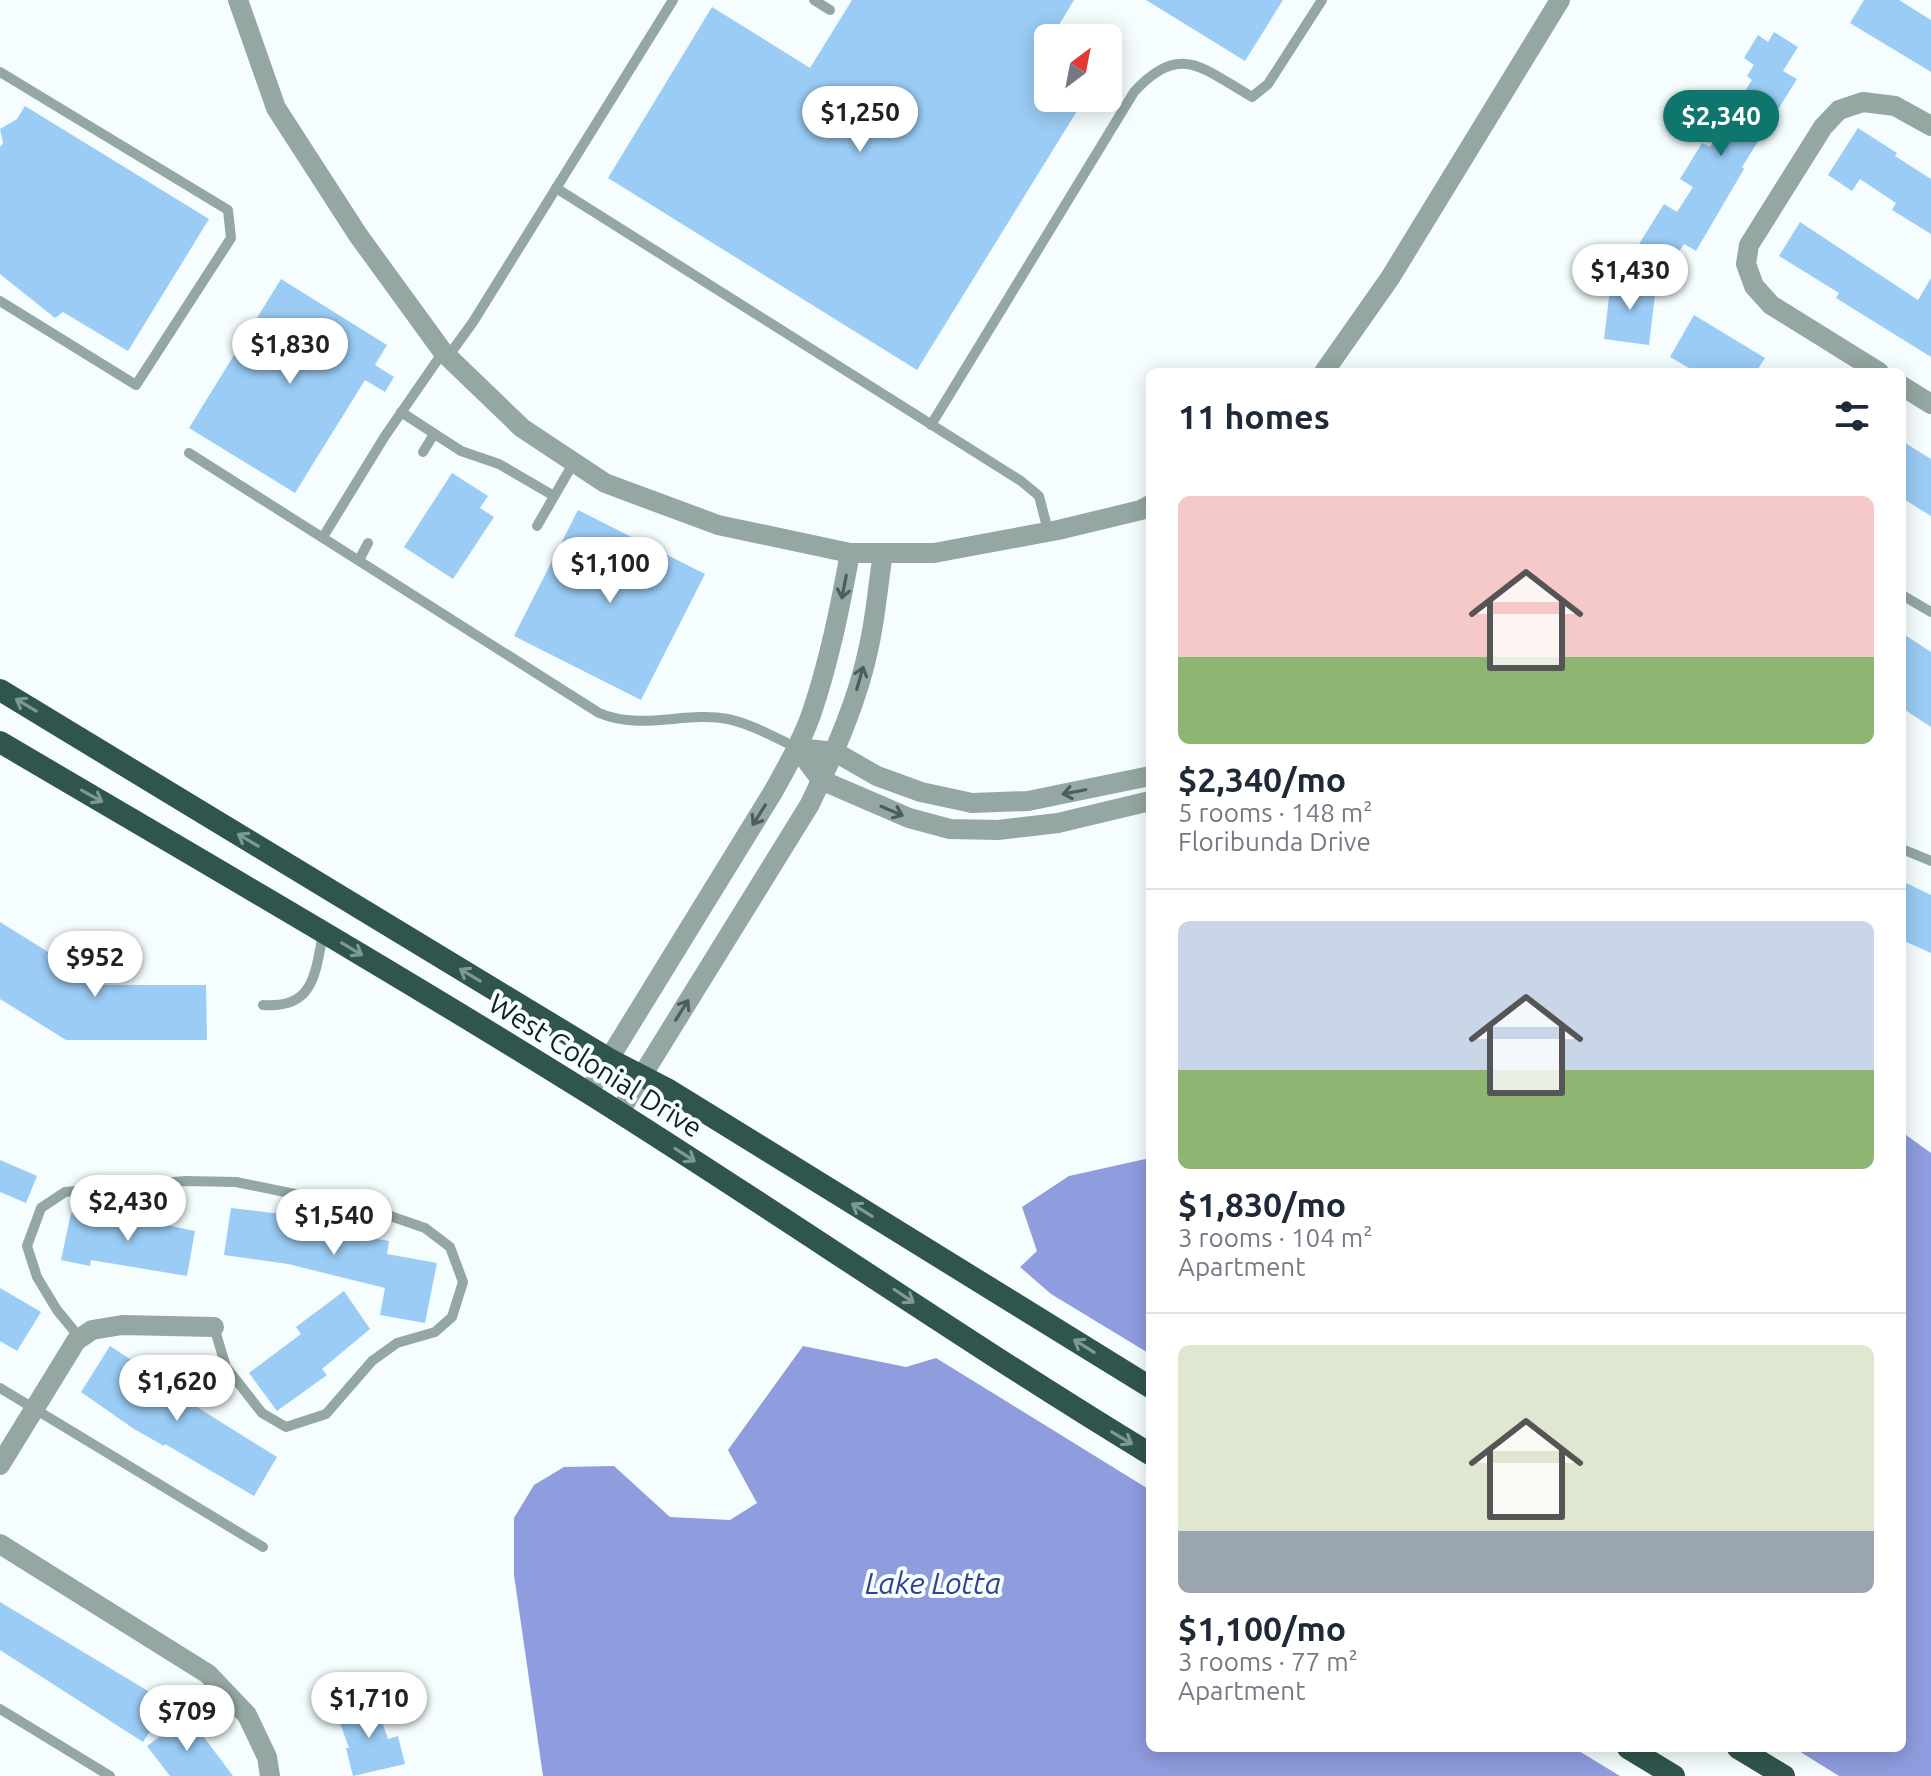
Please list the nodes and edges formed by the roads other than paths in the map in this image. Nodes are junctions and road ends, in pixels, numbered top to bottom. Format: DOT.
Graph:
graph roads {
  1 [pos="238,0"];
  2 [pos="673,0"];
  3 [pos="814,0"];
  4 [pos="1322,0"];
  5 [pos="1560,0"];
  6 [pos="830,10"];
  7 [pos="0,72"];
  8 [pos="1931,126"];
  9 [pos="556,188"];
  10 [pos="0,301"];
  11 [pos="445,355"];
  12 [pos="1327,368"];
  13 [pos="1873,368"];
  14 [pos="1906,388"];
  15 [pos="1931,404"];
  16 [pos="401,412"];
  17 [pos="931,425"];
  18 [pos="434,434"];
  19 [pos="423,452"];
  20 [pos="189,453"];
  21 [pos="574,462"];
  22 [pos="554,496"];
  23 [pos="1146,507"];
  24 [pos="537,526"];
  25 [pos="1048,531"];
  26 [pos="323,537"];
  27 [pos="368,543"];
  28 [pos="850,553"];
  29 [pos="883,553"];
  30 [pos="359,560"];
  31 [pos="1906,597"];
  32 [pos="1931,612"];
  33 [pos="0,690"];
  34 [pos="0,742"];
  35 [pos="797,748"];
  36 [pos="835,752"];
  37 [pos="1146,777"];
  38 [pos="821,780"];
  39 [pos="1146,802"];
  40 [pos="1906,851"];
  41 [pos="1931,861"];
  42 [pos="324,932"];
  43 [pos="263,1005"];
  44 [pos="609,1059"];
  45 [pos="642,1076"];
  46 [pos="588,1093"];
  47 [pos="619,1113"];
  48 [pos="214,1327"];
  49 [pos="80,1339"];
  50 [pos="1146,1385"];
  51 [pos="0,1388"];
  52 [pos="34,1408"];
  53 [pos="1146,1452"];
  54 [pos="0,1465"];
  55 [pos="0,1544"];
  56 [pos="263,1547"];
  57 [pos="0,1709"];
  58 [pos="1635,1752"];
  59 [pos="1745,1752"];
  60 [pos="110,1776"];
  61 [pos="270,1776"];
  62 [pos="1674,1776"];
  63 [pos="1784,1776"];
  1 -- 11 [label="street"];
  2 -- 9 [label="lane"];
  3 -- 6 [label="lane"];
  4 -- 17 [label="lane"];
  5 -- 12 [label="street"];
  7 -- 10 [label="lane"];
  8 -- 13 [label="street"];
  9 -- 11 [label="lane"];
  9 -- 17 [label="lane"];
  11 -- 16 [label="lane"];
  11 -- 21 [label="street"];
  14 -- 15 [label="street"];
  16 -- 18 [label="lane"];
  16 -- 26 [label="lane"];
  17 -- 25 [label="lane"];
  18 -- 19 [label="lane"];
  18 -- 22 [label="lane"];
  20 -- 26 [label="lane"];
  21 -- 22 [label="lane"];
  21 -- 28 [label="street"];
  22 -- 24 [label="lane"];
  23 -- 25 [label="street"];
  25 -- 29 [label="street"];
  26 -- 30 [label="lane"];
  27 -- 30 [label="lane"];
  28 -- 29 [label="street"];
  28 -- 35 [label="street, one-way"];
  36 -- 29 [label="street, one-way"];
  30 -- 35 [label="lane"];
  31 -- 32 [label="lane"];
  44 -- 33 [label="highway, West Colonial Drive, one-way"];
  34 -- 42 [label="highway, West Colonial Drive, one-way"];
  35 -- 36 [label="street"];
  35 -- 38 [label="street"];
  35 -- 44 [label="street, one-way"];
  37 -- 36 [label="street, one-way"];
  36 -- 38 [label="street"];
  38 -- 39 [label="street, one-way"];
  45 -- 38 [label="street, one-way"];
  40 -- 41 [label="lane"];
  42 -- 43 [label="lane"];
  42 -- 46 [label="highway, West Colonial Drive, one-way"];
  44 -- 45 [label="highway, West Colonial Drive"];
  44 -- 46 [label="street"];
  45 -- 47 [label="street"];
  50 -- 45 [label="highway, West Colonial Drive, one-way"];
  46 -- 47 [label="highway, West Colonial Drive"];
  47 -- 53 [label="highway, West Colonial Drive, one-way"];
  48 -- 49 [label="street"];
  48 -- 49 [label="lane"];
  49 -- 52 [label="street"];
  51 -- 52 [label="lane"];
  52 -- 54 [label="street"];
  52 -- 56 [label="lane"];
  55 -- 61 [label="street"];
  57 -- 60 [label="lane"];
  58 -- 62 [label="highway"];
  59 -- 63 [label="highway"];
}
